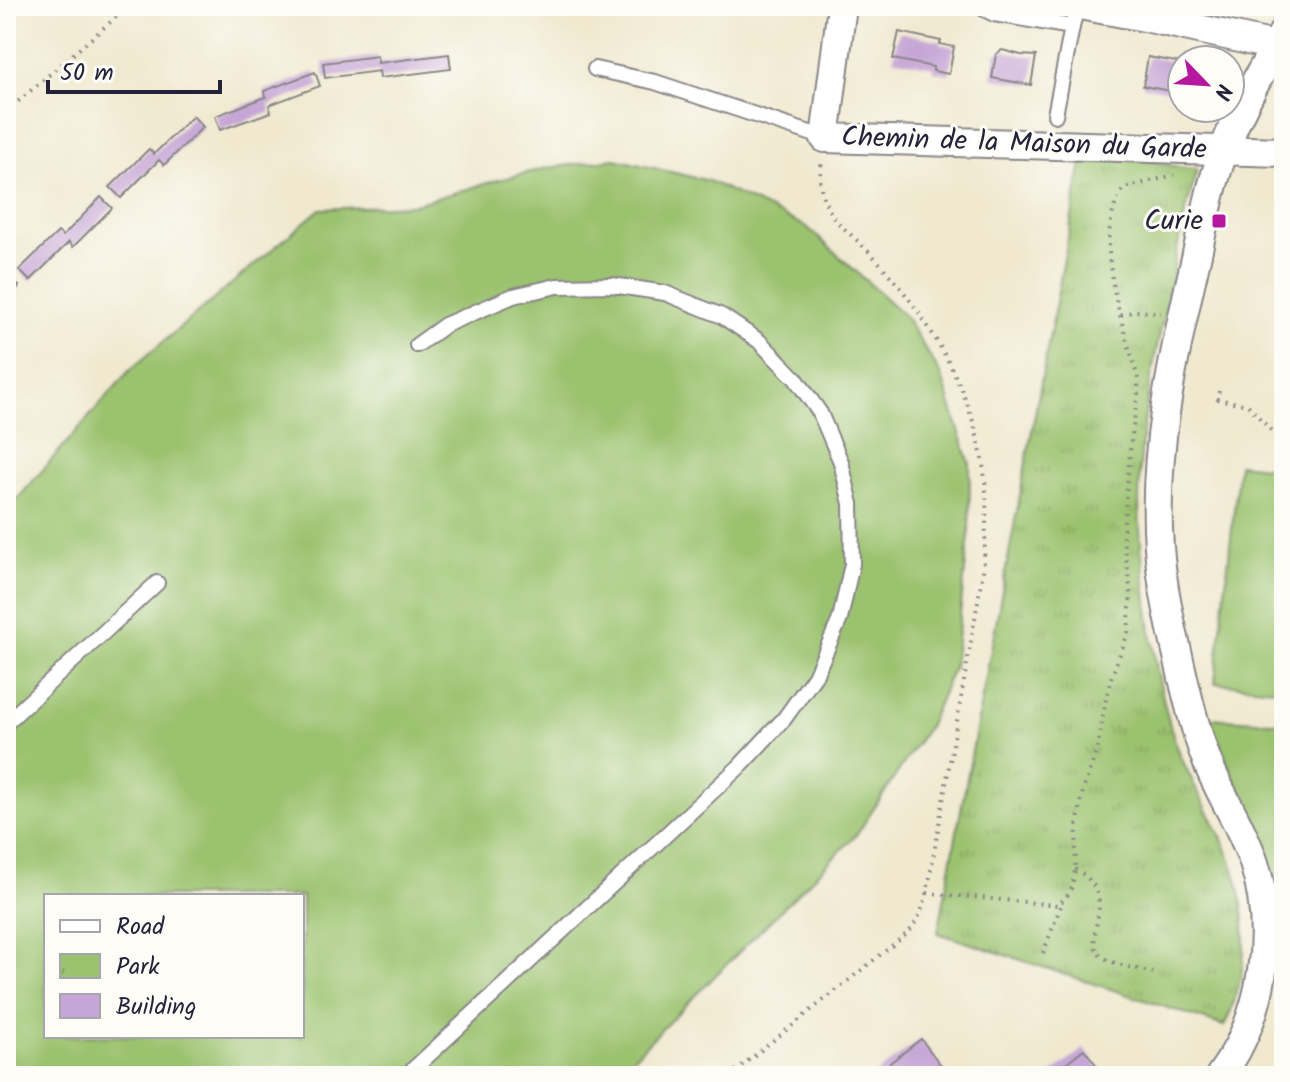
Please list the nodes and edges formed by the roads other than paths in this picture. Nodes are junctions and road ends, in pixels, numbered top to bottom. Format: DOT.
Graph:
graph roads {
  1 [pos="842,6"];
  2 [pos="982,6"];
  3 [pos="1077,6"];
  4 [pos="1078,16"];
  5 [pos="1280,39"];
  6 [pos="595,69"];
  7 [pos="1055,115"];
  8 [pos="825,138"];
  9 [pos="1224,151"];
  10 [pos="1284,152"];
  11 [pos="417,345"];
  12 [pos="157,583"];
  13 [pos="6,723"];
  14 [pos="406,1076"];
  15 [pos="1220,1076"];
  1 -- 8 [label="street"];
  2 -- 4 [label="lane"];
  3 -- 4 [label="lane"];
  4 -- 5 [label="street"];
  4 -- 7 [label="lane"];
  5 -- 9 [label="street"];
  6 -- 8 [label="lane"];
  8 -- 9 [label="street, Chemin de la Maison du Garde"];
  9 -- 10 [label="street, Chemin de la Maison du Garde"];
  9 -- 15 [label="street"];
  11 -- 14 [label="lane"];
  12 -- 13 [label="lane"];
}
